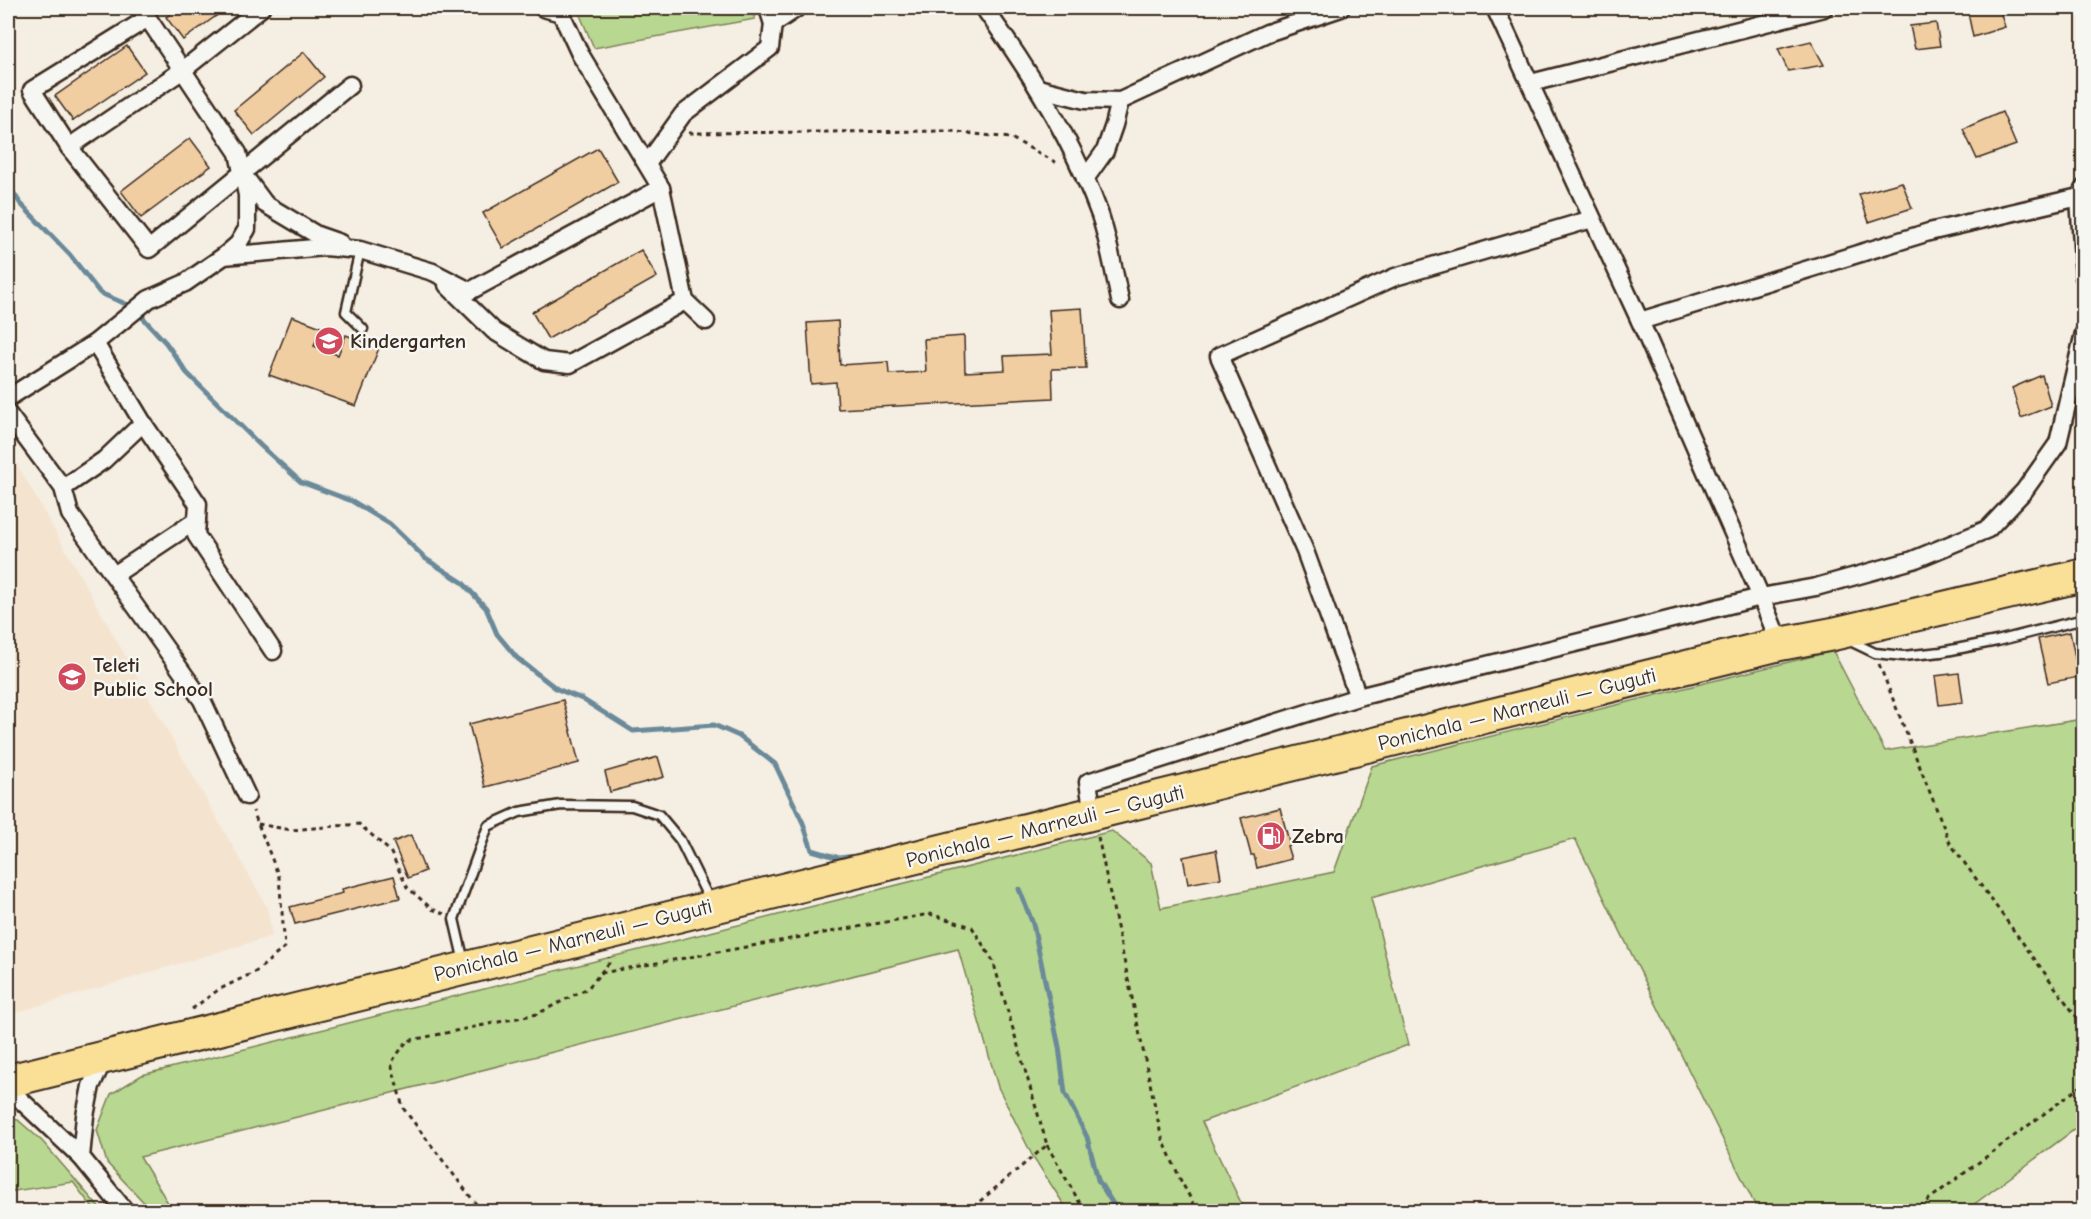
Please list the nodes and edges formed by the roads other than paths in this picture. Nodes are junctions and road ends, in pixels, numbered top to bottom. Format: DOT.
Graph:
graph roads {
  1 [pos="261,8"];
  2 [pos="543,8"];
  3 [pos="797,8"];
  4 [pos="984,8"];
  5 [pos="1341,8"];
  6 [pos="1495,8"];
  7 [pos="1824,8"];
  8 [pos="145,13"];
  9 [pos="770,16"];
  10 [pos="183,70"];
  11 [pos="1531,83"];
  12 [pos="350,85"];
  13 [pos="1038,88"];
  14 [pos="1120,101"];
  15 [pos="69,147"];
  16 [pos="647,164"];
  17 [pos="242,174"];
  18 [pos="1085,179"];
  19 [pos="661,188"];
  20 [pos="2081,192"];
  21 [pos="1592,219"];
  22 [pos="360,250"];
  23 [pos="224,256"];
  24 [pos="433,272"];
  25 [pos="2084,277"];
  26 [pos="1120,300"];
  27 [pos="685,301"];
  28 [pos="706,321"];
  29 [pos="1640,321"];
  30 [pos="363,329"];
  31 [pos="2084,333"];
  32 [pos="95,342"];
  33 [pos="8,398"];
  34 [pos="8,414"];
  35 [pos="143,423"];
  36 [pos="63,488"];
  37 [pos="197,520"];
  38 [pos="114,575"];
  39 [pos="2084,575"];
  40 [pos="1761,597"];
  41 [pos="2084,619"];
  42 [pos="1833,634"];
  43 [pos="1780,644"];
  44 [pos="273,651"];
  45 [pos="1358,697"];
  46 [pos="247,796"];
  47 [pos="1093,814"];
  48 [pos="713,906"];
  49 [pos="465,966"];
  50 [pos="105,1057"];
  51 [pos="8,1081"];
  52 [pos="8,1088"];
  53 [pos="81,1157"];
  54 [pos="126,1212"];
  1 -- 10 [label="street"];
  2 -- 16 [label="street"];
  3 -- 9 [label="street"];
  4 -- 13 [label="street"];
  5 -- 14 [label="street"];
  6 -- 11 [label="street"];
  7 -- 11 [label="street"];
  8 -- 10 [label="street"];
  8 -- 15 [label="street"];
  9 -- 16 [label="street"];
  10 -- 15 [label="street"];
  10 -- 17 [label="street"];
  11 -- 21 [label="street"];
  12 -- 17 [label="street"];
  13 -- 14 [label="street"];
  13 -- 18 [label="street"];
  14 -- 18 [label="street"];
  15 -- 17 [label="street"];
  16 -- 19 [label="street"];
  17 -- 22 [label="street"];
  17 -- 23 [label="street"];
  18 -- 26 [label="street"];
  19 -- 24 [label="street"];
  19 -- 27 [label="street"];
  20 -- 25 [label="street"];
  20 -- 29 [label="street"];
  21 -- 29 [label="street"];
  21 -- 45 [label="street"];
  22 -- 23 [label="street"];
  22 -- 24 [label="street"];
  22 -- 30 [label="lane"];
  23 -- 32 [label="street"];
  24 -- 27 [label="street"];
  27 -- 28 [label="street"];
  29 -- 40 [label="street"];
  31 -- 40 [label="street"];
  32 -- 33 [label="street"];
  32 -- 35 [label="street"];
  34 -- 36 [label="street"];
  35 -- 36 [label="street"];
  35 -- 37 [label="street"];
  36 -- 38 [label="street"];
  37 -- 38 [label="street"];
  37 -- 44 [label="street"];
  38 -- 46 [label="street"];
  39 -- 42 [label="highway, Ponichala — Marneuli — Guguti"];
  40 -- 43 [label="street"];
  40 -- 45 [label="street"];
  41 -- 42 [label="lane"];
  42 -- 43 [label="highway, Ponichala — Marneuli — Guguti"];
  43 -- 47 [label="highway, Ponichala — Marneuli — Guguti"];
  45 -- 47 [label="street"];
  47 -- 48 [label="highway, Ponichala — Marneuli — Guguti"];
  48 -- 49 [label="highway, Ponichala — Marneuli — Guguti"];
  48 -- 49 [label="lane"];
  49 -- 50 [label="highway, Ponichala — Marneuli — Guguti"];
  50 -- 51 [label="highway, Ponichala — Marneuli — Guguti"];
  50 -- 53 [label="street"];
  52 -- 53 [label="street"];
  53 -- 54 [label="street"];
}
